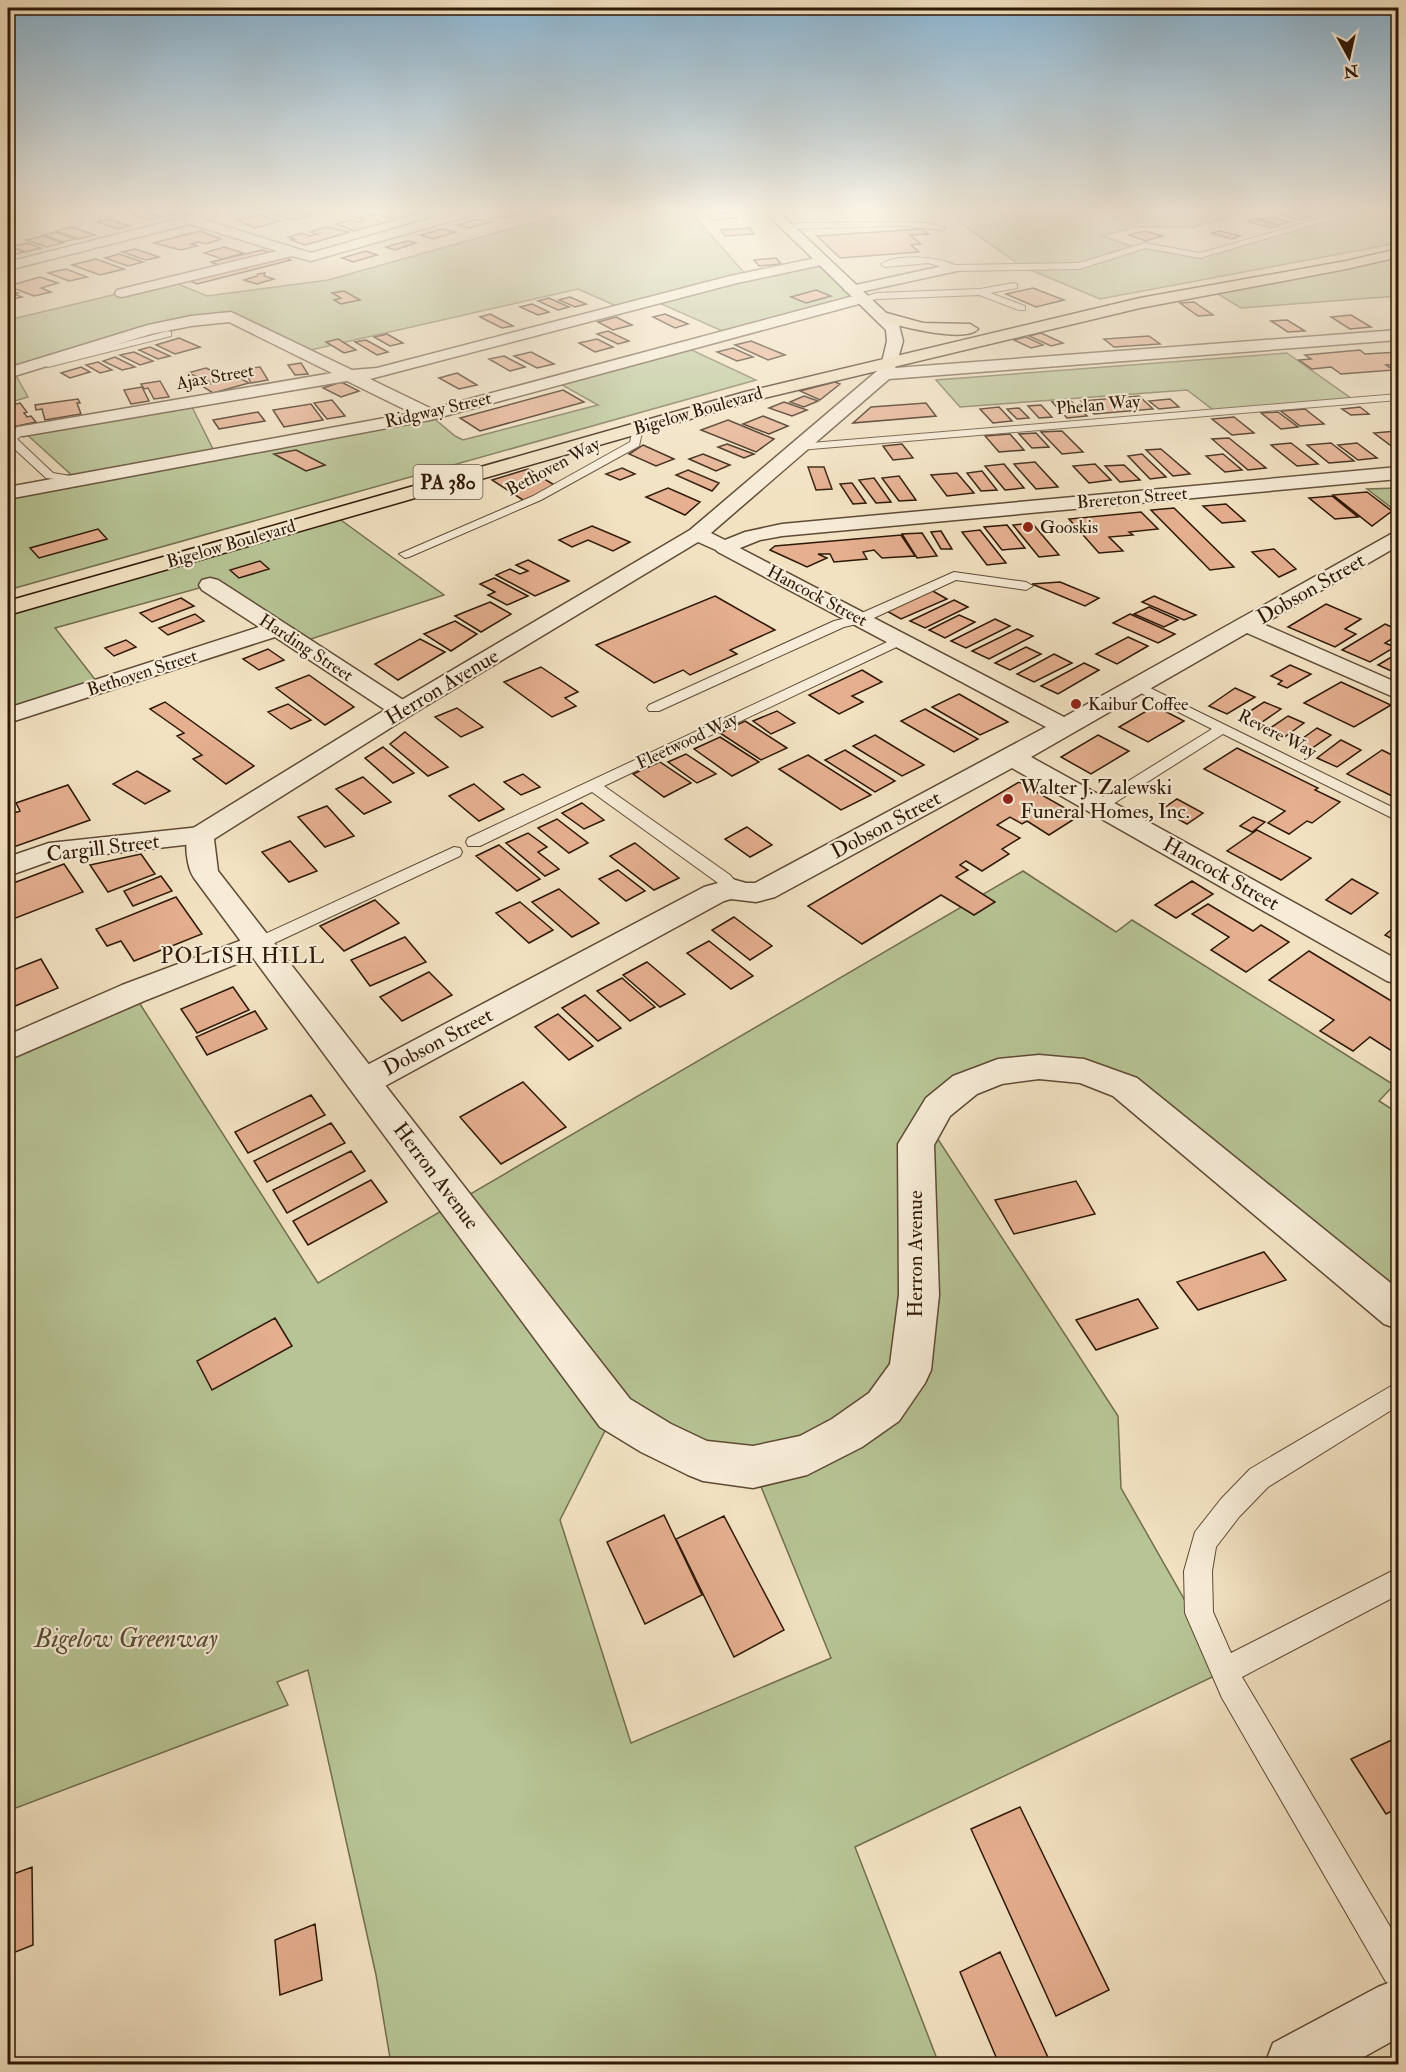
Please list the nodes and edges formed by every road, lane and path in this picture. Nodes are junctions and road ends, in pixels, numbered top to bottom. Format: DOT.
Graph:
graph roads {
  1 [pos="625,308"];
  2 [pos="811,308"];
  3 [pos="872,308"];
  4 [pos="1062,308"];
  5 [pos="1119,308"];
  6 [pos="883,317"];
  7 [pos="970,329"];
  8 [pos="168,334"];
  9 [pos="1398,335"];
  10 [pos="890,361"];
  11 [pos="10,372"];
  12 [pos="351,375"];
  13 [pos="1398,397"];
  14 [pos="430,415"];
  15 [pos="638,428"];
  16 [pos="23,431"];
  17 [pos="799,447"];
  18 [pos="1398,473"];
  19 [pos="78,480"];
  20 [pos="8,493"];
  21 [pos="697,534"];
  22 [pos="1398,538"];
  23 [pos="725,548"];
  24 [pos="405,554"];
  25 [pos="210,585"];
  26 [pos="1026,586"];
  27 [pos="8,590"];
  28 [pos="8,608"];
  29 [pos="860,619"];
  30 [pos="1246,625"];
  31 [pos="277,629"];
  32 [pos="900,640"];
  33 [pos="1138,686"];
  34 [pos="1398,692"];
  35 [pos="654,708"];
  36 [pos="402,710"];
  37 [pos="8,717"];
  38 [pos="1064,727"];
  39 [pos="1223,728"];
  40 [pos="1012,757"];
  41 [pos="592,785"];
  42 [pos="1099,806"];
  43 [pos="1398,816"];
  44 [pos="200,836"];
  45 [pos="474,842"];
  46 [pos="454,852"];
  47 [pos="8,867"];
  48 [pos="732,888"];
  49 [pos="258,944"];
  50 [pos="1398,973"];
  51 [pos="8,1048"];
  52 [pos="364,1082"];
  53 [pos="1398,1312"];
  54 [pos="1398,1393"];
  55 [pos="1398,1581"];
  56 [pos="1225,1671"];
  57 [pos="1398,1970"];
  58 [pos="1398,2007"];
  59 [pos="1294,2064"];
  1 -- 12 [label="street, Ajax Street"];
  2 -- 14 [label="street, Ridgway Street"];
  3 -- 6 [label="street"];
  4 -- 7 [label="main road, Bigelow Boulevard / PA 380"];
  5 -- 10 [label="main road, Bigelow Boulevard / PA 380"];
  6 -- 7 [label="main road"];
  6 -- 10 [label="street"];
  7 -- 10 [label="main road, Bigelow Boulevard / PA 380"];
  8 -- 11 [label="lane"];
  9 -- 10 [label="street"];
  10 -- 15 [label="main road, Bigelow Boulevard / PA 380"];
  10 -- 17 [label="street, Herron Avenue"];
  10 -- 27 [label="main road, Bigelow Boulevard / PA 380"];
  11 -- 12 [label="street"];
  12 -- 14 [label="street"];
  12 -- 16 [label="street, Ajax Street"];
  13 -- 17 [label="lane, Phelan Way"];
  14 -- 19 [label="street, Ridgway Street"];
  15 -- 24 [label="lane, Bethoven Way"];
  15 -- 28 [label="main road, Bigelow Boulevard / PA 380"];
  16 -- 19 [label="lane, Ajax Street"];
  17 -- 21 [label="street, Herron Avenue"];
  18 -- 23 [label="street, Brereton Street"];
  19 -- 20 [label="street, Ridgway Street"];
  21 -- 23 [label="street, Hancock Street"];
  21 -- 36 [label="street, Herron Avenue"];
  22 -- 30 [label="street, Dobson Street"];
  23 -- 29 [label="street, Hancock Street"];
  25 -- 31 [label="street, Harding Street"];
  26 -- 29 [label="lane"];
  29 -- 32 [label="street, Hancock Street"];
  29 -- 35 [label="lane"];
  30 -- 33 [label="street, Dobson Street"];
  30 -- 34 [label="street"];
  31 -- 36 [label="street, Harding Street"];
  31 -- 37 [label="street, Bethoven Street"];
  32 -- 38 [label="street, Hancock Street"];
  32 -- 41 [label="lane, Fleetwood Way"];
  33 -- 38 [label="street, Dobson Street"];
  33 -- 39 [label="lane, Revere Way"];
  36 -- 44 [label="street, Herron Avenue"];
  38 -- 40 [label="street, Dobson Street"];
  39 -- 42 [label="lane"];
  39 -- 43 [label="lane, Revere Way"];
  40 -- 42 [label="street, Hancock Street"];
  40 -- 48 [label="street, Dobson Street"];
  41 -- 45 [label="lane, Fleetwood Way"];
  41 -- 48 [label="lane"];
  42 -- 50 [label="street, Hancock Street"];
  44 -- 47 [label="street, Cargill Street"];
  44 -- 49 [label="street, Herron Avenue"];
  46 -- 49 [label="lane"];
  48 -- 52 [label="street, Dobson Street"];
  49 -- 51 [label="street"];
  49 -- 52 [label="street, Herron Avenue"];
  52 -- 53 [label="street, Herron Avenue"];
  54 -- 56 [label="lane"];
  55 -- 56 [label="lane"];
  56 -- 57 [label="lane"];
  58 -- 59 [label="street"];
}
